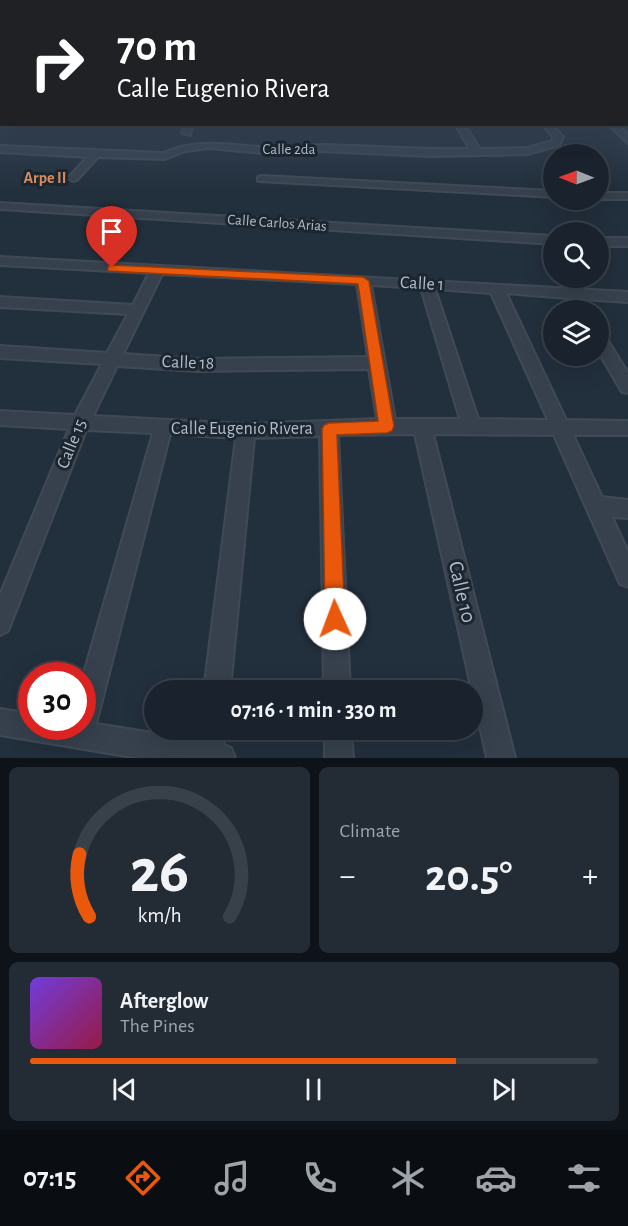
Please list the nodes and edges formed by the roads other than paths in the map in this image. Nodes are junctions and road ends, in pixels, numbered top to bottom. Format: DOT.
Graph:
graph roads {
  1 [pos="460,126"];
  2 [pos="548,126"];
  3 [pos="614,126"];
  4 [pos="628,141"];
  5 [pos="554,144"];
  6 [pos="543,148"];
  7 [pos="0,149"];
  8 [pos="476,151"];
  9 [pos="95,155"];
  10 [pos="73,178"];
  11 [pos="262,179"];
  12 [pos="543,193"];
  13 [pos="609,196"];
  14 [pos="628,196"];
  15 [pos="0,206"];
  16 [pos="543,239"];
  17 [pos="609,242"];
  18 [pos="628,242"];
  19 [pos="0,261"];
  20 [pos="157,271"];
  21 [pos="363,281"];
  22 [pos="427,284"];
  23 [pos="496,288"];
  24 [pos="573,294"];
  25 [pos="628,297"];
  26 [pos="577,300"];
  27 [pos="0,302"];
  28 [pos="137,310"];
  29 [pos="0,352"];
  30 [pos="609,355"];
  31 [pos="110,360"];
  32 [pos="377,363"];
  33 [pos="628,387"];
  34 [pos="0,418"];
  35 [pos="80,423"];
  36 [pos="387,426"];
  37 [pos="422,427"];
  38 [pos="163,428"];
  39 [pos="472,428"];
  40 [pos="558,428"];
  41 [pos="628,428"];
  42 [pos="329,429"];
  43 [pos="246,431"];
  44 [pos="595,506"];
  45 [pos="628,509"];
  46 [pos="627,573"];
  47 [pos="0,623"];
  48 [pos="96,677"];
  49 [pos="218,680"];
  50 [pos="337,680"];
  51 [pos="0,723"];
  52 [pos="18,726"];
  53 [pos="96,738"];
  54 [pos="213,740"];
  55 [pos="338,740"];
  56 [pos="215,757"];
  57 [pos="339,758"];
  58 [pos="501,758"];
  1 -- 8 [label="street"];
  2 -- 5 [label="street"];
  3 -- 4 [label="street"];
  6 -- 8 [label="street, Calle 2da"];
  7 -- 9 [label="street, Calle 2da"];
  8 -- 9 [label="street, Calle 2da"];
  9 -- 10 [label="street"];
  11 -- 12 [label="street"];
  13 -- 14 [label="street"];
  15 -- 16 [label="street, Calle Carlos Arias"];
  17 -- 18 [label="street"];
  19 -- 20 [label="street, Calle 1"];
  20 -- 21 [label="street, Calle 1"];
  20 -- 28 [label="street, Calle 15"];
  21 -- 22 [label="street, Calle 1"];
  21 -- 32 [label="street"];
  22 -- 23 [label="street, Calle 1"];
  22 -- 39 [label="street"];
  23 -- 24 [label="street, Calle 1"];
  23 -- 40 [label="street"];
  24 -- 25 [label="street, Calle 1"];
  24 -- 26 [label="street"];
  27 -- 28 [label="street"];
  28 -- 31 [label="street, Calle 15"];
  29 -- 31 [label="street, Calle 18"];
  30 -- 33 [label="street"];
  31 -- 32 [label="street, Calle 18"];
  31 -- 35 [label="street, Calle 15"];
  32 -- 36 [label="street"];
  34 -- 35 [label="street, Calle Eugenio Rivera"];
  35 -- 38 [label="street, Calle Eugenio Rivera"];
  35 -- 47 [label="street, Calle 15"];
  36 -- 37 [label="street, Calle Eugenio Rivera"];
  36 -- 42 [label="street, Calle Eugenio Rivera"];
  37 -- 39 [label="street, Calle Eugenio Rivera"];
  37 -- 58 [label="street, Calle 10"];
  38 -- 43 [label="street, Calle Eugenio Rivera"];
  38 -- 48 [label="street"];
  39 -- 40 [label="street, Calle Eugenio Rivera"];
  40 -- 41 [label="street, Calle Eugenio Rivera"];
  40 -- 44 [label="street"];
  42 -- 43 [label="street, Calle Eugenio Rivera"];
  42 -- 50 [label="street"];
  43 -- 49 [label="street"];
  44 -- 45 [label="street"];
  44 -- 46 [label="street"];
  51 -- 52 [label="street"];
  53 -- 56 [label="street"];
  54 -- 56 [label="street"];
  55 -- 57 [label="street"];
}
